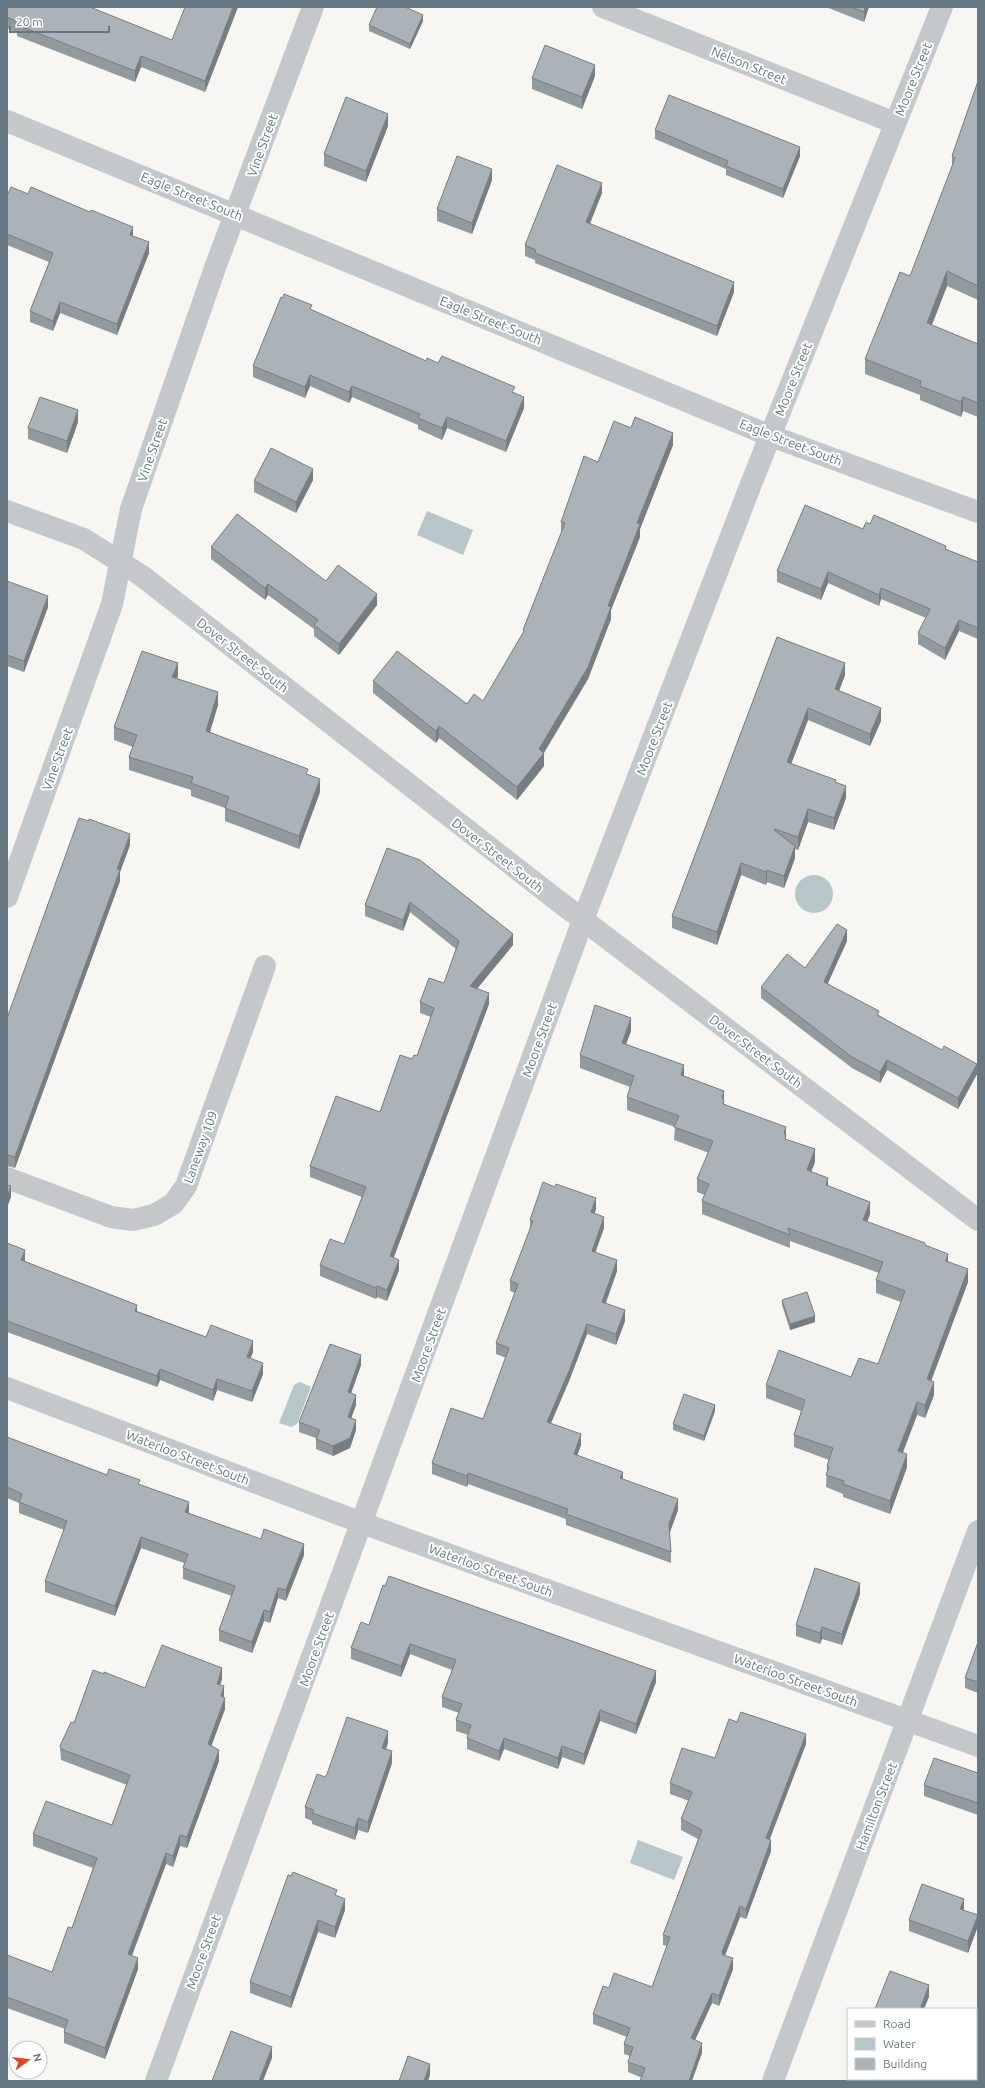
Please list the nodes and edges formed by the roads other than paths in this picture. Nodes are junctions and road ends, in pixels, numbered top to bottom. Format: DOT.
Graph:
graph roads {
  1 [pos="313,7"];
  2 [pos="603,7"];
  3 [pos="942,7"];
  4 [pos="7,122"];
  5 [pos="895,123"];
  6 [pos="236,214"];
  7 [pos="771,436"];
  8 [pos="7,511"];
  9 [pos="978,512"];
  10 [pos="120,561"];
  11 [pos="7,897"];
  12 [pos="583,920"];
  13 [pos="265,966"];
  14 [pos="7,1178"];
  15 [pos="978,1220"];
  16 [pos="7,1388"];
  17 [pos="362,1523"];
  18 [pos="978,1531"];
  19 [pos="909,1720"];
  20 [pos="978,1746"];
  21 [pos="156,2081"];
  22 [pos="773,2081"];
  1 -- 6 [label="street, Vine Street"];
  2 -- 5 [label="street, Nelson Street"];
  3 -- 5 [label="street, Moore Street"];
  4 -- 6 [label="street, Eagle Street South"];
  5 -- 7 [label="street, Moore Street"];
  6 -- 7 [label="street, Eagle Street South"];
  6 -- 10 [label="street, Vine Street"];
  7 -- 9 [label="street, Eagle Street South"];
  7 -- 12 [label="street, Moore Street"];
  8 -- 10 [label="street, Dover Street South"];
  10 -- 11 [label="street, Vine Street"];
  10 -- 12 [label="street, Dover Street South"];
  12 -- 15 [label="street, Dover Street South"];
  12 -- 17 [label="street, Moore Street"];
  13 -- 14 [label="street, Laneway 109"];
  16 -- 17 [label="street, Waterloo Street South"];
  17 -- 19 [label="street, Waterloo Street South"];
  17 -- 21 [label="street, Moore Street"];
  18 -- 19 [label="street, Hamilton Street"];
  19 -- 20 [label="street, Waterloo Street South"];
  19 -- 22 [label="street, Hamilton Street"];
}
